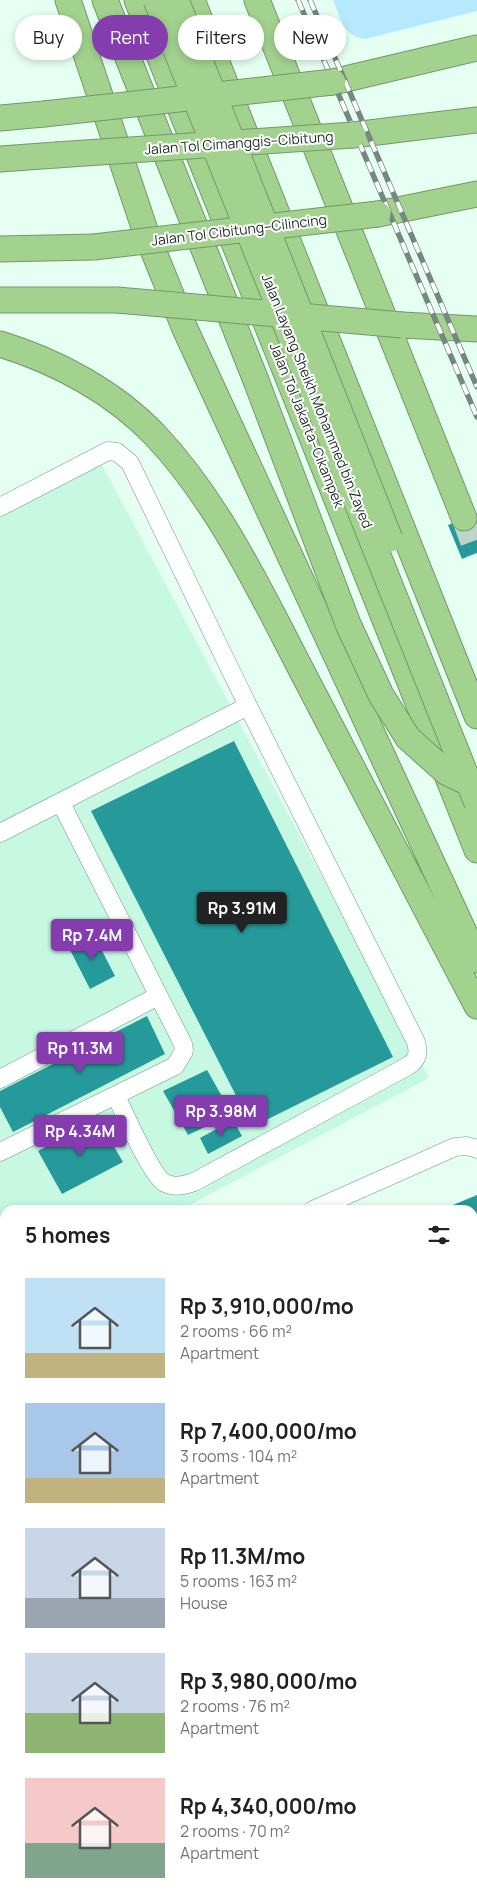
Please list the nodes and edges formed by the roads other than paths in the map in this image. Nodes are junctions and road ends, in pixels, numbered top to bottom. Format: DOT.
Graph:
graph roads {
  1 [pos="68,0"];
  2 [pos="104,0"];
  3 [pos="137,0"];
  4 [pos="156,0"];
  5 [pos="176,0"];
  6 [pos="192,0"];
  7 [pos="257,0"];
  8 [pos="477,48"];
  9 [pos="477,61"];
  10 [pos="333,82"];
  11 [pos="0,118"];
  12 [pos="477,120"];
  13 [pos="0,159"];
  14 [pos="477,194"];
  15 [pos="0,249"];
  16 [pos="0,300"];
  17 [pos="477,329"];
  18 [pos="0,344"];
  19 [pos="0,507"];
  20 [pos="464,518"];
  21 [pos="248,706"];
  22 [pos="477,716"];
  23 [pos="477,756"];
  24 [pos="477,787"];
  25 [pos="61,803"];
  26 [pos="477,803"];
  27 [pos="0,834"];
  28 [pos="477,850"];
  29 [pos="477,960"];
  30 [pos="158,996"];
  31 [pos="477,1006"];
  32 [pos="0,1080"];
  33 [pos="116,1096"];
  34 [pos="477,1149"];
  35 [pos="0,1152"];
  36 [pos="325,1205"];
  1 -- 29 [label="highway"];
  2 -- 24 [label="highway, bridge"];
  3 -- 28 [label="highway, Jalan Tol Jakarta–Cikampek"];
  4 -- 26 [label="highway, Jalan Layang Sheikh Mohammed bin Zayed, bridge"];
  5 -- 23 [label="highway, Jalan Layang Sheikh Mohammed bin Zayed, bridge"];
  6 -- 22 [label="highway"];
  7 -- 20 [label="highway"];
  8 -- 10 [label="highway"];
  9 -- 10 [label="highway"];
  10 -- 11 [label="highway, bridge"];
  12 -- 13 [label="highway, Jalan Tol Cimanggis–Cibitung, bridge"];
  14 -- 15 [label="highway, Jalan Tol Cibitung–Cilincing, bridge"];
  16 -- 17 [label="highway, bridge"];
  18 -- 31 [label="highway"];
  19 -- 21 [label="lane"];
  21 -- 25 [label="lane"];
  21 -- 33 [label="lane"];
  25 -- 27 [label="lane"];
  25 -- 30 [label="lane"];
  30 -- 32 [label="lane"];
  30 -- 33 [label="lane"];
  33 -- 35 [label="lane"];
  34 -- 36 [label="lane"];
}
